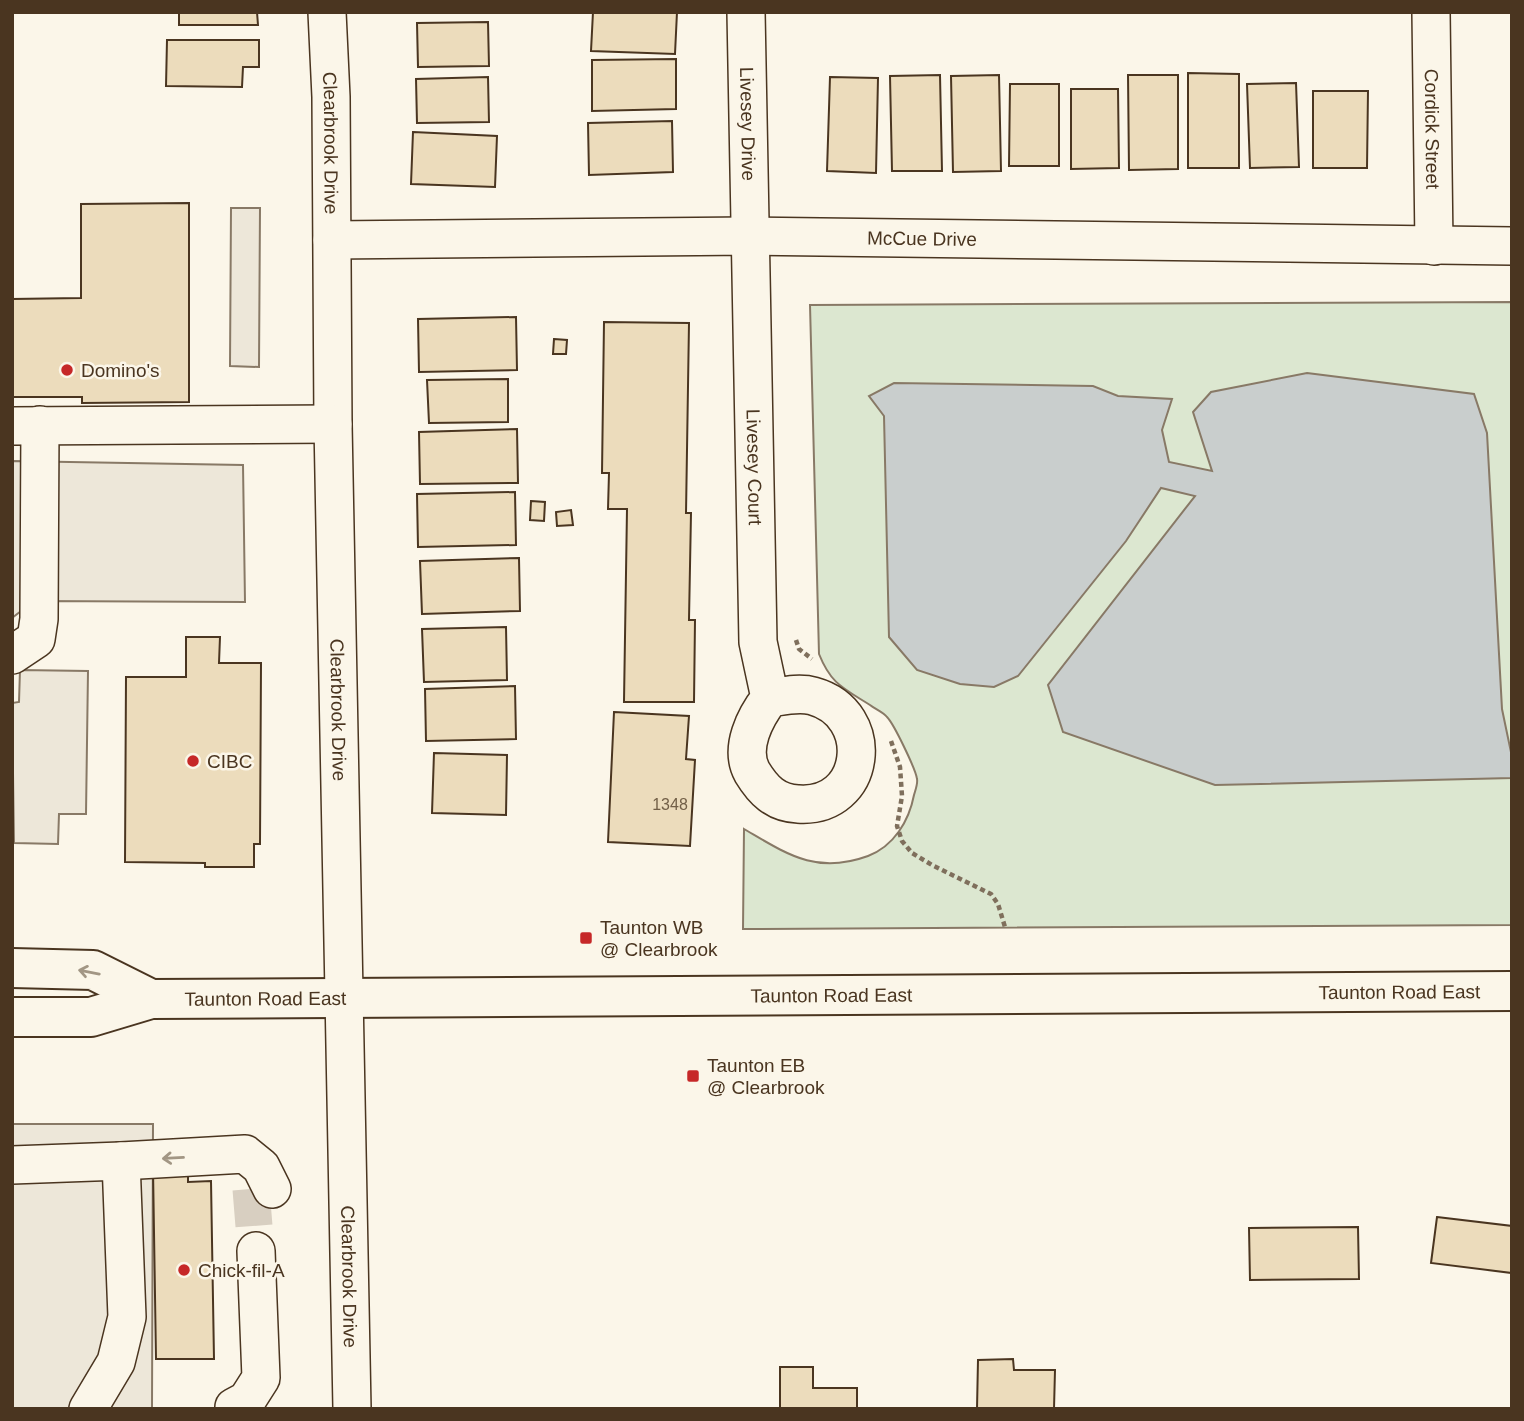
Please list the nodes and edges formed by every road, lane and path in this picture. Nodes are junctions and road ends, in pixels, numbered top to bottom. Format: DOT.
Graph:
graph roads {
  1 [pos="327,12"];
  2 [pos="746,12"];
  3 [pos="1431,12"];
  4 [pos="750,236"];
  5 [pos="332,240"];
  6 [pos="1434,246"];
  7 [pos="1512,246"];
  8 [pos="333,424"];
  9 [pos="26,426"];
  10 [pos="792,628"];
  11 [pos="12,655"];
  12 [pos="818,665"];
  13 [pos="770,698"];
  14 [pos="889,735"];
  15 [pos="1005,927"];
  16 [pos="12,968"];
  17 [pos="1512,991"];
  18 [pos="342,998"];
  19 [pos="151,999"];
  20 [pos="12,1017"];
  21 [pos="121,1161"];
  22 [pos="12,1165"];
  23 [pos="261,1189"];
  24 [pos="266,1251"];
  25 [pos="251,1408"];
  26 [pos="88,1409"];
  27 [pos="352,1409"];
  1 -- 5 [label="street, Clearbrook Drive"];
  2 -- 4 [label="street, Livesey Drive"];
  3 -- 6 [label="street, Cordick Street"];
  4 -- 5 [label="street, McCue Drive"];
  4 -- 6 [label="street, McCue Drive"];
  4 -- 13 [label="street, Livesey Court"];
  5 -- 8 [label="street, Clearbrook Drive"];
  6 -- 7 [label="street, McCue Drive"];
  8 -- 9 [label="street"];
  8 -- 18 [label="street, Clearbrook Drive"];
  9 -- 11 [label="street"];
  10 -- 12 [label="path"];
  14 -- 15 [label="path"];
  19 -- 16 [label="main road, Taunton Road East, one-way"];
  17 -- 18 [label="main road, Taunton Road East"];
  18 -- 19 [label="main road, Taunton Road East"];
  18 -- 27 [label="street, Clearbrook Drive"];
  19 -- 20 [label="main road, Taunton Road East"];
  21 -- 22 [label="street"];
  23 -- 21 [label="street, one-way"];
  21 -- 26 [label="street"];
  24 -- 25 [label="street"];
}
